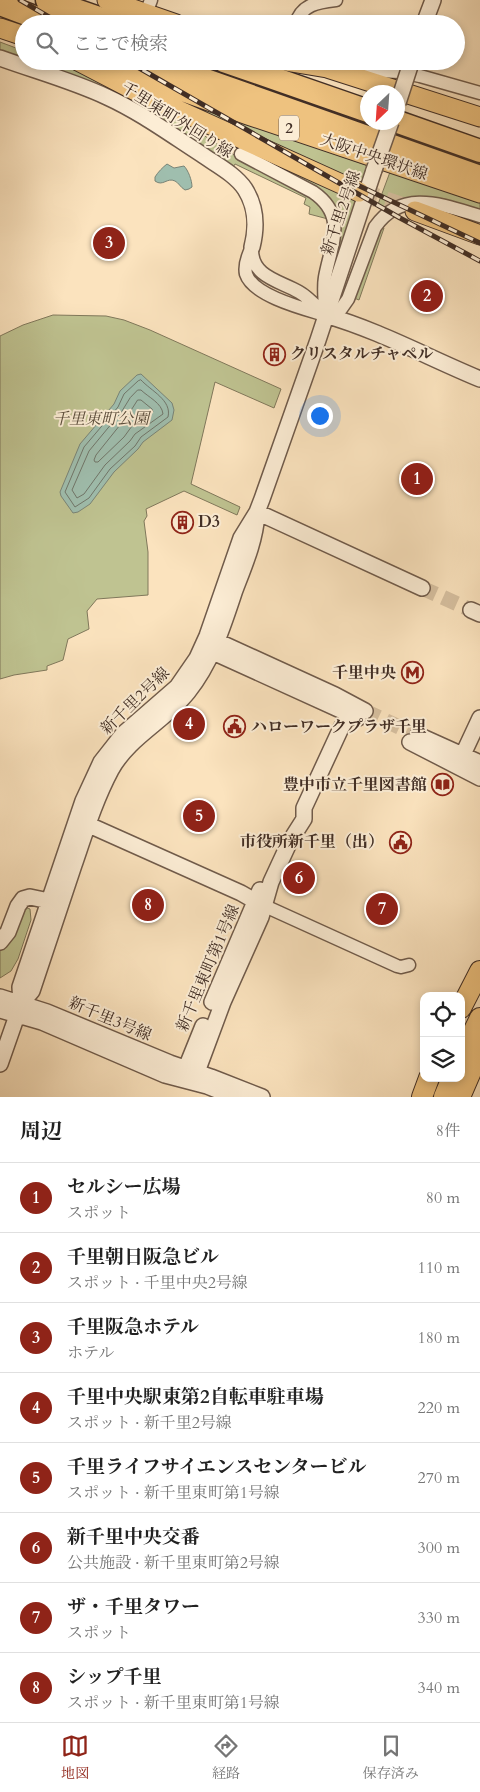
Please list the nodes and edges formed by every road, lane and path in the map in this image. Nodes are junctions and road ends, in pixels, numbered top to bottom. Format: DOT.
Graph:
graph roads {
  1 [pos="48,0"];
  2 [pos="107,0"];
  3 [pos="336,0"];
  4 [pos="433,0"];
  5 [pos="306,3"];
  6 [pos="0,4"];
  7 [pos="148,7"];
  8 [pos="29,15"];
  9 [pos="90,15"];
  10 [pos="161,15"];
  11 [pos="300,15"];
  12 [pos="427,15"];
  13 [pos="0,28"];
  14 [pos="15,33"];
  15 [pos="0,58"];
  16 [pos="15,63"];
  17 [pos="34,70"];
  18 [pos="96,70"];
  19 [pos="123,70"];
  20 [pos="177,70"];
  21 [pos="250,70"];
  22 [pos="309,70"];
  23 [pos="333,70"];
  24 [pos="372,70"];
  25 [pos="409,70"];
  26 [pos="376,71"];
  27 [pos="404,85"];
  28 [pos="360,88"];
  29 [pos="480,93"];
  30 [pos="148,97"];
  31 [pos="405,104"];
  32 [pos="480,104"];
  33 [pos="360,108"];
  34 [pos="480,117"];
  35 [pos="405,124"];
  36 [pos="388,130"];
  37 [pos="480,130"];
  38 [pos="480,151"];
  39 [pos="241,154"];
  40 [pos="480,177"];
  41 [pos="360,192"];
  42 [pos="480,193"];
  43 [pos="414,211"];
  44 [pos="480,216"];
  45 [pos="480,234"];
  46 [pos="252,247"];
  47 [pos="325,315"];
  48 [pos="480,379"];
  49 [pos="257,512"];
  50 [pos="422,588"];
  51 [pos="210,644"];
  52 [pos="480,718"];
  53 [pos="412,738"];
  54 [pos="470,762"];
  55 [pos="480,778"];
  56 [pos="82,822"];
  57 [pos="49,901"];
  58 [pos="260,904"];
  59 [pos="0,942"];
  60 [pos="409,965"];
  61 [pos="480,971"];
  62 [pos="0,997"];
  63 [pos="465,1000"];
  64 [pos="0,1010"];
  65 [pos="19,1010"];
  66 [pos="480,1018"];
  67 [pos="4,1040"];
  68 [pos="465,1049"];
  69 [pos="480,1052"];
  70 [pos="0,1064"];
  71 [pos="190,1074"];
  72 [pos="428,1082"];
  73 [pos="450,1082"];
  74 [pos="234,1097"];
  75 [pos="262,1097"];
  76 [pos="422,1097"];
  77 [pos="444,1097"];
  78 [pos="460,1097"];
  1 -- 9 [label="highway"];
  2 -- 7 [label="main road"];
  3 -- 5 [label="street"];
  4 -- 12 [label="street"];
  5 -- 11 [label="street"];
  6 -- 8 [label="highway"];
  7 -- 10 [label="main road"];
  13 -- 14 [label="main road"];
  15 -- 16 [label="street, 千里東町外回り線"];
  17 -- 46 [label="street, 千里東町外回り線"];
  18 -- 30 [label="main road"];
  19 -- 42 [label="main road, 大阪中央環状線 / 2"];
  20 -- 40 [label="highway"];
  21 -- 33 [label="highway"];
  22 -- 28 [label="main road"];
  23 -- 34 [label="main road"];
  24 -- 26 [label="street"];
  25 -- 27 [label="street, bridge"];
  26 -- 29 [label="street"];
  26 -- 32 [label="main road"];
  30 -- 39 [label="main road"];
  30 -- 41 [label="main road"];
  31 -- 37 [label="main road"];
  35 -- 38 [label="highway"];
  36 -- 47 [label="street, 新千里2号線, bridge"];
  39 -- 47 [label="street, 新千里2号線"];
  43 -- 45 [label="main road"];
  44 -- 47 [label="street"];
  46 -- 47 [label="street, 千里東町外回り線"];
  47 -- 48 [label="street"];
  47 -- 49 [label="street, 新千里2号線"];
  49 -- 50 [label="street"];
  49 -- 51 [label="street, 新千里2号線"];
  51 -- 56 [label="street, 新千里2号線"];
  51 -- 58 [label="street"];
  52 -- 54 [label="street"];
  53 -- 54 [label="street"];
  54 -- 55 [label="street"];
  56 -- 57 [label="street, 新千里2号線"];
  56 -- 58 [label="street, 新千里東町第1号線"];
  56 -- 65 [label="street, 新千里2号線"];
  57 -- 59 [label="street"];
  57 -- 65 [label="street, 新千里2号線"];
  58 -- 60 [label="street"];
  58 -- 71 [label="street, 新千里東町第1号線"];
  61 -- 63 [label="highway"];
  62 -- 65 [label="street, 新千里3号線"];
  64 -- 65 [label="street, 新千里3号線"];
  65 -- 67 [label="street, 新千里2号線"];
  65 -- 71 [label="street, 新千里3号線"];
  66 -- 68 [label="highway"];
  67 -- 70 [label="street, 新千里2号線"];
  69 -- 78 [label="highway"];
  71 -- 74 [label="street, 新千里3号線"];
  71 -- 75 [label="street, 新千里3号線"];
  72 -- 76 [label="highway"];
  73 -- 77 [label="highway"];
}
